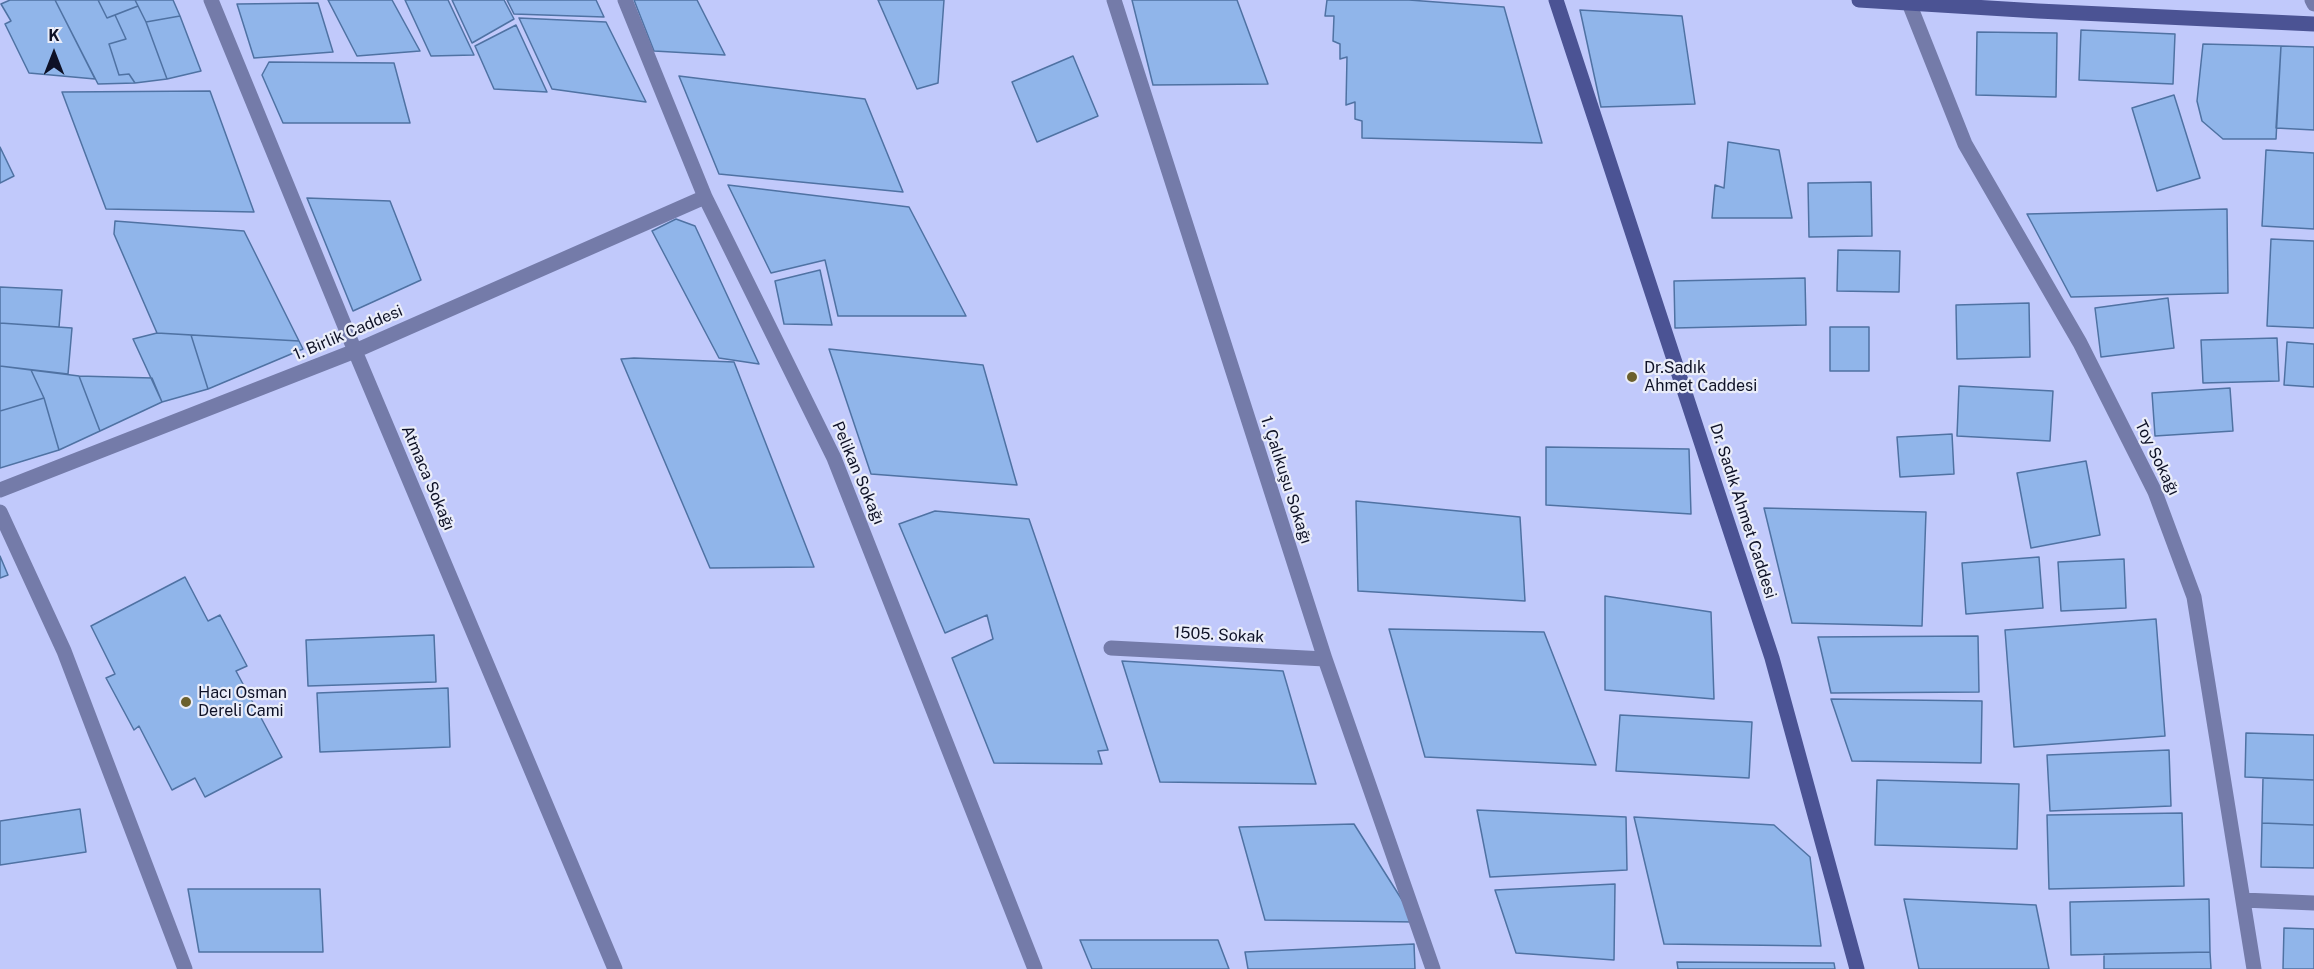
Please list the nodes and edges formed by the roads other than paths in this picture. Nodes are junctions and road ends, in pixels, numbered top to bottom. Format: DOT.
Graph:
graph roads {
  1 [pos="211,0"];
  2 [pos="625,0"];
  3 [pos="1114,0"];
  4 [pos="1556,0"];
  5 [pos="1859,0"];
  6 [pos="1909,3"];
  7 [pos="2034,6"];
  8 [pos="2314,24"];
  9 [pos="705,197"];
  10 [pos="355,351"];
  11 [pos="0,490"];
  12 [pos="0,512"];
  13 [pos="1111,648"];
  14 [pos="1325,659"];
  15 [pos="2243,900"];
  16 [pos="2314,903"];
  17 [pos="185,969"];
  18 [pos="615,969"];
  19 [pos="1035,969"];
  20 [pos="1433,969"];
  21 [pos="1857,969"];
  22 [pos="2254,969"];
  1 -- 10 [label="street, Atmaca Sokağı"];
  2 -- 9 [label="street, Pelikan Sokağı"];
  3 -- 14 [label="street, 1. Çalıkuşu Sokağı"];
  4 -- 21 [label="street, Dr. Sadık Ahmet Caddesi"];
  5 -- 6 [label="street"];
  6 -- 7 [label="street"];
  6 -- 15 [label="street, Toy Sokağı"];
  7 -- 8 [label="street"];
  9 -- 10 [label="street, 1. Birlik Caddesi"];
  9 -- 19 [label="street, Pelikan Sokağı"];
  10 -- 11 [label="street, 1. Birlik Caddesi"];
  10 -- 18 [label="street, Atmaca Sokağı"];
  12 -- 17 [label="street"];
  13 -- 14 [label="street, 1505. Sokak"];
  14 -- 20 [label="street, 1. Çalıkuşu Sokağı"];
  15 -- 16 [label="street"];
  15 -- 22 [label="street, Toy Sokağı"];
}
